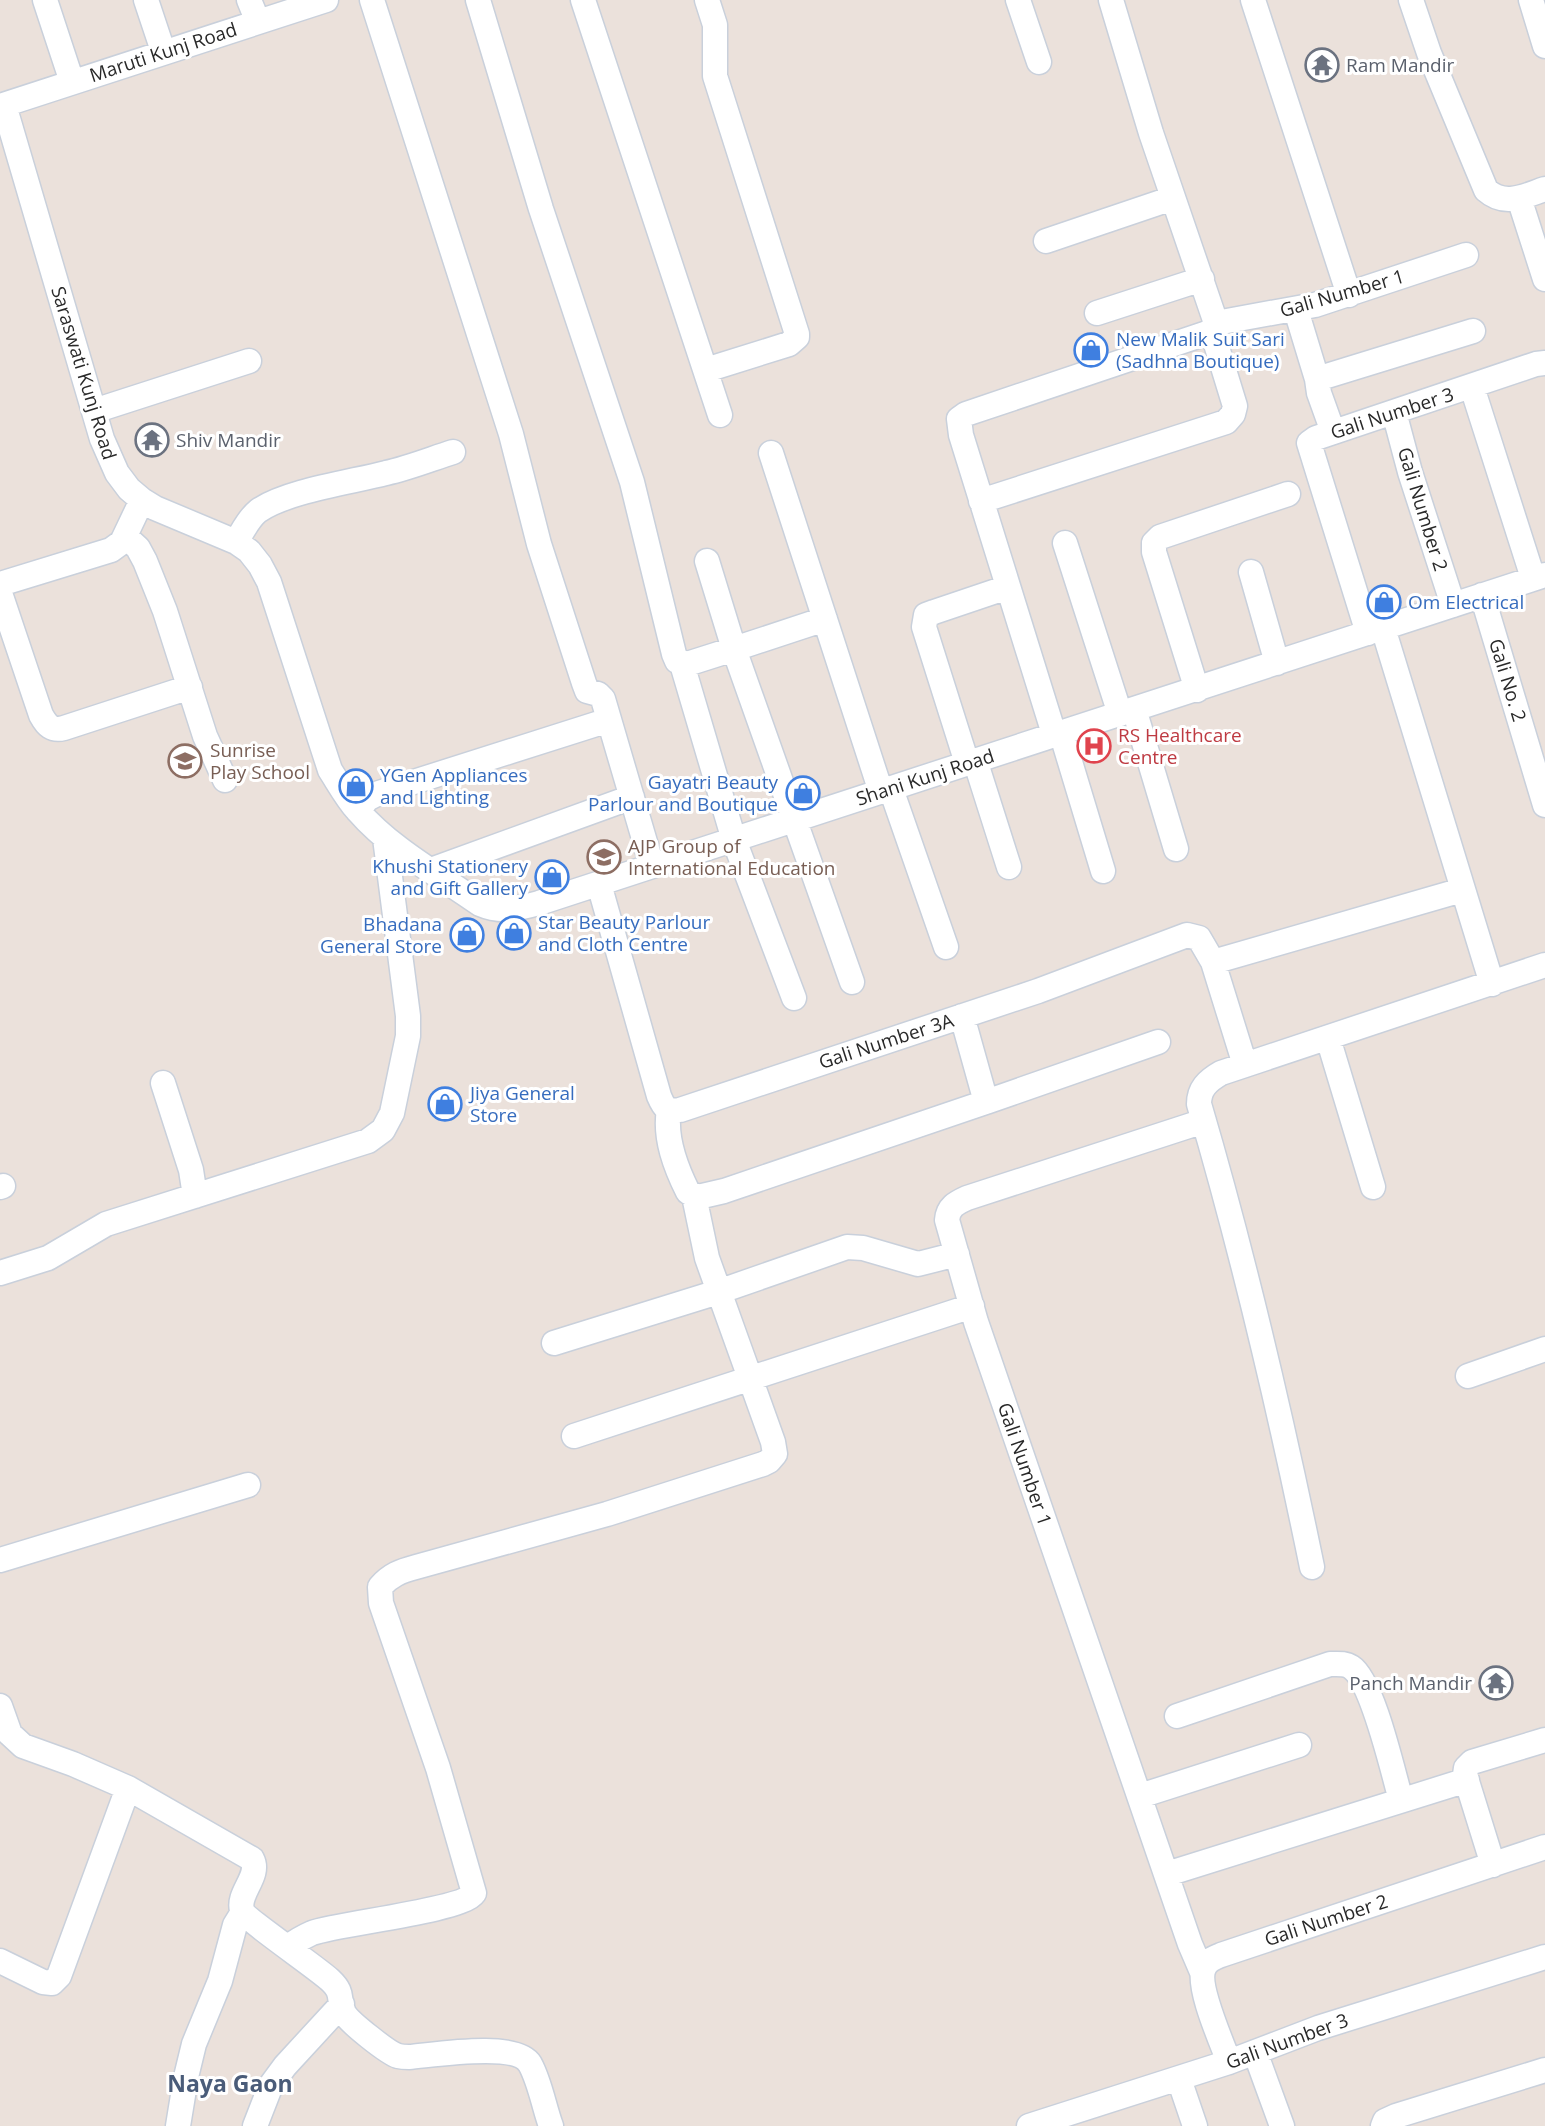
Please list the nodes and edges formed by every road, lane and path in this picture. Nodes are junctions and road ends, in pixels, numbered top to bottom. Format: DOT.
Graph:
graph roads {
  1 [pos="45,0"];
  2 [pos="146,0"];
  3 [pos="326,0"];
  4 [pos="372,0"];
  5 [pos="478,0"];
  6 [pos="583,0"];
  7 [pos="708,0"];
  8 [pos="1018,0"];
  9 [pos="1111,0"];
  10 [pos="1253,0"];
  11 [pos="1411,0"];
  12 [pos="1531,0"];
  13 [pos="254,11"];
  14 [pos="1545,46"];
  15 [pos="163,51"];
  16 [pos="1039,62"];
  17 [pos="72,82"];
  18 [pos="2,106"];
  19 [pos="1545,189"];
  20 [pos="1173,198"];
  21 [pos="1519,198"];
  22 [pos="1046,241"];
  23 [pos="1466,255"];
  24 [pos="1202,279"];
  25 [pos="1545,279"];
  26 [pos="1349,295"];
  27 [pos="1296,310"];
  28 [pos="1097,313"];
  29 [pos="1214,327"];
  30 [pos="1473,331"];
  31 [pos="249,361"];
  32 [pos="1545,363"];
  33 [pos="706,370"];
  34 [pos="1317,379"];
  35 [pos="1472,387"];
  36 [pos="94,411"];
  37 [pos="1394,412"];
  38 [pos="720,415"];
  39 [pos="1333,432"];
  40 [pos="453,452"];
  41 [pos="771,453"];
  42 [pos="1288,494"];
  43 [pos="142,500"];
  44 [pos="981,500"];
  45 [pos="125,537"];
  46 [pos="236,541"];
  47 [pos="1065,543"];
  48 [pos="707,561"];
  49 [pos="1251,572"];
  50 [pos="1539,577"];
  51 [pos="0,584"];
  52 [pos="1008,587"];
  53 [pos="0,593"];
  54 [pos="1482,595"];
  55 [pos="1453,605"];
  56 [pos="825,619"];
  57 [pos="1376,631"];
  58 [pos="734,649"];
  59 [pos="1277,663"];
  60 [pos="682,664"];
  61 [pos="190,687"];
  62 [pos="1197,690"];
  63 [pos="1127,712"];
  64 [pos="609,720"];
  65 [pos="1057,733"];
  66 [pos="971,762"];
  67 [pos="225,780"];
  68 [pos="886,790"];
  69 [pos="632,797"];
  70 [pos="1545,805"];
  71 [pos="358,811"];
  72 [pos="794,821"];
  73 [pos="385,838"];
  74 [pos="734,840"];
  75 [pos="1176,849"];
  76 [pos="652,866"];
  77 [pos="1009,867"];
  78 [pos="431,870"];
  79 [pos="1103,871"];
  80 [pos="598,884"];
  81 [pos="1462,890"];
  82 [pos="480,904"];
  83 [pos="946,947"];
  84 [pos="1213,962"];
  85 [pos="1545,965"];
  86 [pos="852,982"];
  87 [pos="1492,984"];
  88 [pos="794,998"];
  89 [pos="962,1016"];
  90 [pos="1328,1038"];
  91 [pos="1158,1042"];
  92 [pos="1245,1065"];
  93 [pos="163,1083"];
  94 [pos="986,1102"];
  95 [pos="669,1110"];
  96 [pos="1204,1121"];
  97 [pos="1373,1187"];
  98 [pos="195,1196"];
  99 [pos="694,1196"];
  100 [pos="957,1254"];
  101 [pos="0,1273"];
  102 [pos="718,1292"];
  103 [pos="971,1306"];
  104 [pos="554,1343"];
  105 [pos="1545,1349"];
  106 [pos="1468,1376"];
  107 [pos="751,1379"];
  108 [pos="574,1436"];
  109 [pos="248,1485"];
  110 [pos="0,1560"];
  111 [pos="1312,1567"];
  112 [pos="0,1706"];
  113 [pos="1177,1716"];
  114 [pos="1545,1740"];
  115 [pos="1299,1745"];
  116 [pos="1472,1770"];
  117 [pos="128,1788"];
  118 [pos="1140,1796"];
  119 [pos="1401,1800"];
  120 [pos="1545,1847"];
  121 [pos="1493,1865"];
  122 [pos="1167,1874"];
  123 [pos="243,1912"];
  124 [pos="288,1947"];
  125 [pos="1545,1957"];
  126 [pos="0,1961"];
  127 [pos="1202,1972"];
  128 [pos="342,2004"];
  129 [pos="1255,2052"];
  130 [pos="1229,2062"];
  131 [pos="1545,2070"];
  132 [pos="1179,2079"];
  133 [pos="178,2126"];
  134 [pos="255,2126"];
  135 [pos="551,2126"];
  136 [pos="1029,2126"];
  137 [pos="1195,2126"];
  138 [pos="1282,2126"];
  139 [pos="1383,2126"];
  1 -- 17 [label="street"];
  2 -- 15 [label="street"];
  3 -- 13 [label="street, Maruti Kunj Road"];
  4 -- 64 [label="street"];
  5 -- 60 [label="street"];
  6 -- 33 [label="street"];
  7 -- 33 [label="street"];
  8 -- 16 [label="street"];
  9 -- 20 [label="street"];
  10 -- 26 [label="street"];
  11 -- 21 [label="street"];
  12 -- 14 [label="street"];
  13 -- 15 [label="street, Maruti Kunj Road"];
  15 -- 17 [label="street, Maruti Kunj Road"];
  17 -- 18 [label="street, Maruti Kunj Road"];
  18 -- 36 [label="street, Saraswati Kunj Road"];
  19 -- 21 [label="street"];
  20 -- 22 [label="street"];
  20 -- 24 [label="street"];
  21 -- 25 [label="street"];
  23 -- 26 [label="street, Gali Number 1"];
  24 -- 28 [label="street"];
  24 -- 29 [label="street"];
  26 -- 27 [label="street, Gali Number 1"];
  27 -- 29 [label="street, Gali Number 1"];
  27 -- 34 [label="street"];
  29 -- 44 [label="street, Gali Number 1"];
  29 -- 44 [label="street"];
  30 -- 34 [label="street"];
  31 -- 36 [label="street"];
  32 -- 35 [label="street, Gali Number 3"];
  33 -- 38 [label="street"];
  34 -- 39 [label="street"];
  35 -- 37 [label="street, Gali Number 3"];
  35 -- 50 [label="street"];
  36 -- 43 [label="street, Saraswati Kunj Road"];
  37 -- 39 [label="street, Gali Number 3"];
  37 -- 55 [label="street, Gali Number 2"];
  39 -- 57 [label="street, Gali Number 3"];
  40 -- 46 [label="street"];
  41 -- 56 [label="street"];
  42 -- 62 [label="street"];
  43 -- 45 [label="street"];
  43 -- 46 [label="street, Saraswati Kunj Road"];
  44 -- 52 [label="street"];
  45 -- 51 [label="street"];
  45 -- 61 [label="street"];
  46 -- 71 [label="street, Saraswati Kunj Road"];
  47 -- 63 [label="street"];
  48 -- 58 [label="street"];
  49 -- 59 [label="street"];
  50 -- 54 [label="street, Shani Kunj Road"];
  52 -- 65 [label="street"];
  52 -- 66 [label="street"];
  53 -- 61 [label="street"];
  54 -- 55 [label="street, Shani Kunj Road"];
  54 -- 70 [label="street, Gali No. 2"];
  55 -- 57 [label="street, Shani Kunj Road"];
  56 -- 58 [label="street"];
  56 -- 68 [label="street"];
  57 -- 59 [label="street, Shani Kunj Road"];
  57 -- 81 [label="street, Gali Number 3"];
  58 -- 60 [label="street"];
  58 -- 72 [label="street"];
  59 -- 62 [label="street, Shani Kunj Road"];
  60 -- 74 [label="street"];
  61 -- 67 [label="street"];
  62 -- 63 [label="street, Shani Kunj Road"];
  63 -- 65 [label="street, Shani Kunj Road"];
  63 -- 75 [label="street"];
  64 -- 69 [label="street"];
  64 -- 71 [label="street"];
  65 -- 66 [label="street, Shani Kunj Road"];
  65 -- 79 [label="street"];
  66 -- 68 [label="street, Shani Kunj Road"];
  66 -- 77 [label="street"];
  68 -- 72 [label="street, Shani Kunj Road"];
  68 -- 83 [label="street"];
  69 -- 76 [label="street"];
  69 -- 78 [label="street"];
  71 -- 73 [label="street, Saraswati Kunj Road"];
  72 -- 74 [label="street, Shani Kunj Road"];
  72 -- 86 [label="street"];
  73 -- 78 [label="street, Saraswati Kunj Road"];
  73 -- 98 [label="street"];
  74 -- 76 [label="street, Shani Kunj Road"];
  74 -- 88 [label="street"];
  76 -- 80 [label="street, Shani Kunj Road"];
  78 -- 82 [label="street, Saraswati Kunj Road"];
  80 -- 82 [label="street, Shani Kunj Road"];
  80 -- 95 [label="street"];
  81 -- 84 [label="street"];
  81 -- 87 [label="street, Gali Number 3"];
  84 -- 89 [label="street, Gali Number 3A"];
  84 -- 92 [label="street, Gali Number 3A"];
  85 -- 87 [label="street"];
  87 -- 90 [label="street"];
  89 -- 94 [label="street"];
  89 -- 95 [label="street, Gali Number 3A"];
  90 -- 92 [label="street"];
  90 -- 97 [label="street"];
  91 -- 94 [label="street"];
  92 -- 96 [label="street"];
  93 -- 98 [label="street"];
  94 -- 99 [label="street"];
  95 -- 99 [label="street"];
  96 -- 100 [label="street, Gali Number 1"];
  96 -- 111 [label="street"];
  98 -- 101 [label="street"];
  99 -- 102 [label="street"];
  100 -- 102 [label="street"];
  100 -- 103 [label="street, Gali Number 1"];
  102 -- 104 [label="street"];
  102 -- 107 [label="street"];
  103 -- 107 [label="street"];
  103 -- 118 [label="street, Gali Number 1"];
  105 -- 106 [label="street"];
  107 -- 108 [label="street"];
  107 -- 124 [label="street"];
  109 -- 110 [label="street"];
  112 -- 117 [label="street"];
  113 -- 119 [label="street"];
  114 -- 116 [label="street"];
  115 -- 118 [label="street"];
  116 -- 119 [label="street"];
  116 -- 121 [label="street"];
  117 -- 123 [label="street"];
  117 -- 126 [label="street"];
  118 -- 122 [label="street, Gali Number 1"];
  119 -- 122 [label="street"];
  120 -- 121 [label="street, Gali Number 2"];
  121 -- 127 [label="street, Gali Number 2"];
  122 -- 127 [label="street, Gali Number 1"];
  123 -- 124 [label="street"];
  123 -- 133 [label="street"];
  124 -- 128 [label="street"];
  125 -- 129 [label="street, Gali Number 3"];
  127 -- 130 [label="street"];
  128 -- 134 [label="street"];
  128 -- 135 [label="street"];
  129 -- 130 [label="street, Gali Number 3"];
  129 -- 138 [label="street"];
  130 -- 132 [label="street, Gali Number 3"];
  131 -- 139 [label="street"];
  132 -- 136 [label="street, Gali Number 3"];
  132 -- 137 [label="street"];
}
